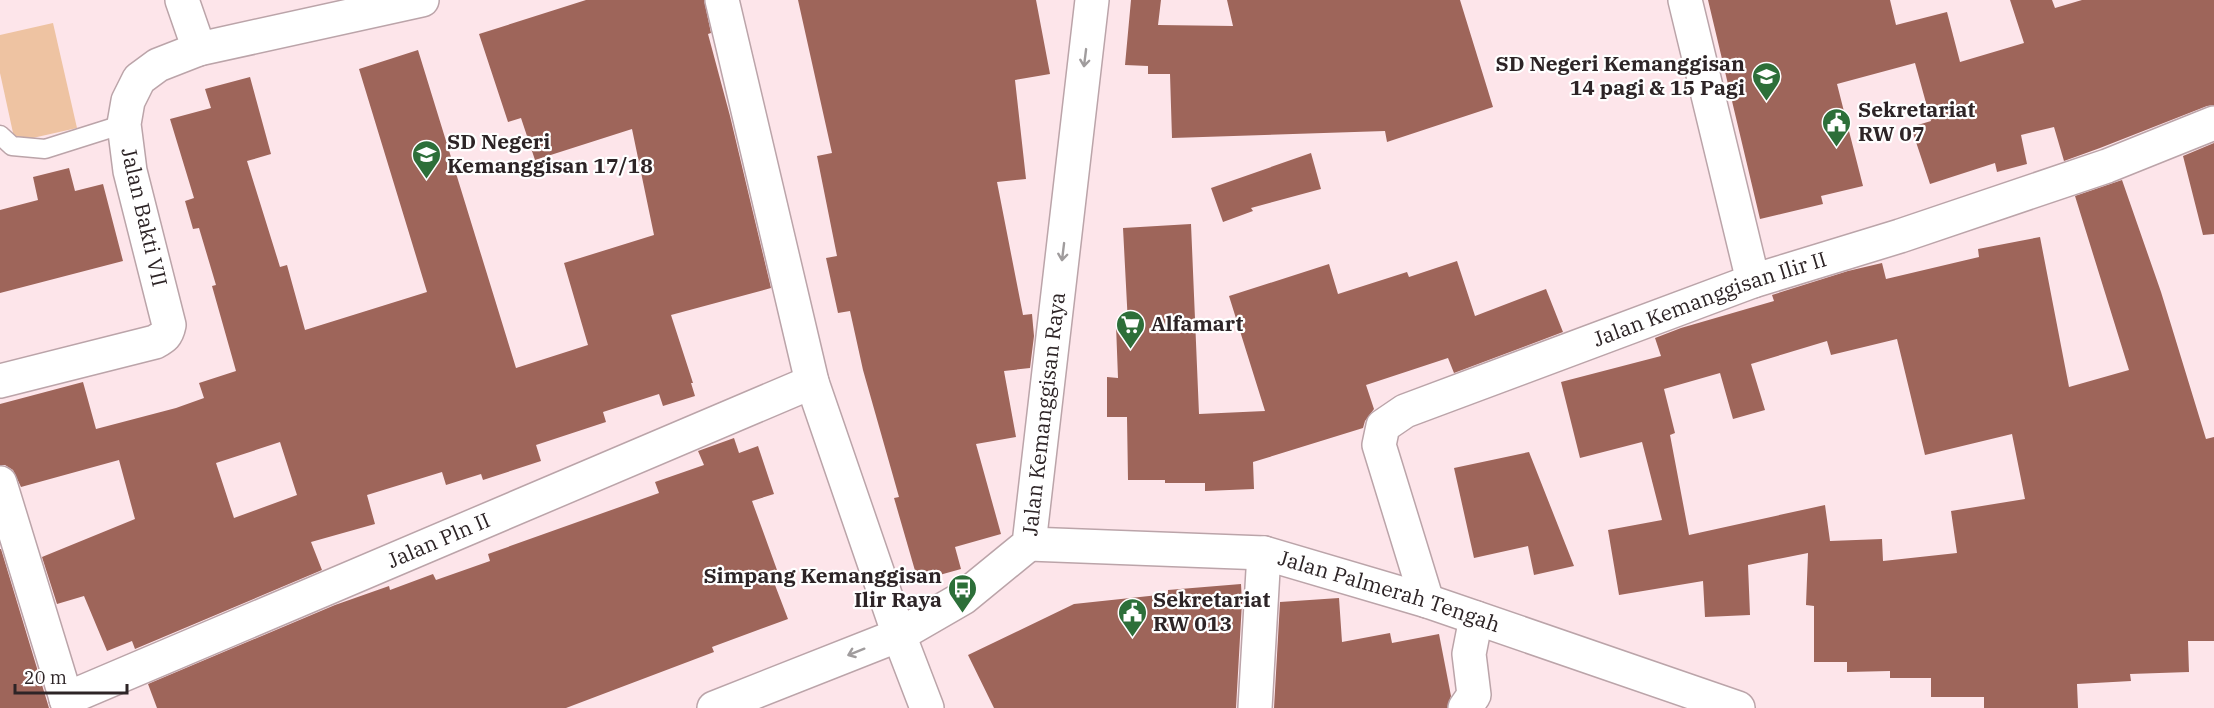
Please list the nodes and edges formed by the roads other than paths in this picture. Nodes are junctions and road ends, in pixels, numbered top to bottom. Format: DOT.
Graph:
graph roads {
  1 [pos="182,0"];
  2 [pos="422,0"];
  3 [pos="722,0"];
  4 [pos="1092,0"];
  5 [pos="1685,0"];
  6 [pos="199,49"];
  7 [pos="2214,123"];
  8 [pos="124,124"];
  9 [pos="0,135"];
  10 [pos="1753,281"];
  11 [pos="0,381"];
  12 [pos="812,382"];
  13 [pos="0,483"];
  14 [pos="1029,544"];
  15 [pos="1264,553"];
  16 [pos="1427,601"];
  17 [pos="1476,618"];
  18 [pos="899,635"];
  19 [pos="68,703"];
  20 [pos="1724,706"];
  21 [pos="714,708"];
  22 [pos="927,708"];
  23 [pos="1255,708"];
  24 [pos="1465,708"];
  1 -- 6 [label="street"];
  2 -- 6 [label="street, Jalan Bakti VII"];
  3 -- 12 [label="street"];
  4 -- 14 [label="street, Jalan Kemanggisan Raya, one-way"];
  5 -- 10 [label="street"];
  6 -- 8 [label="street, Jalan Bakti VII"];
  7 -- 10 [label="street, Jalan Kemanggisan Ilir II"];
  8 -- 9 [label="lane"];
  8 -- 11 [label="street, Jalan Bakti VII"];
  10 -- 16 [label="street, Jalan Kemanggisan Ilir II"];
  12 -- 18 [label="street"];
  12 -- 19 [label="street, Jalan Pln II"];
  13 -- 19 [label="street"];
  14 -- 15 [label="street, Jalan Palmerah Tengah"];
  14 -- 18 [label="street, Jalan Kemanggisan Raya"];
  15 -- 16 [label="street, Jalan Palmerah Tengah"];
  15 -- 23 [label="street"];
  16 -- 17 [label="street, Jalan Palmerah Tengah"];
  17 -- 20 [label="street, Jalan Palmerah Tengah"];
  17 -- 24 [label="street"];
  18 -- 21 [label="street, Jalan Kemanggisan Raya, one-way"];
  18 -- 22 [label="street"];
}
